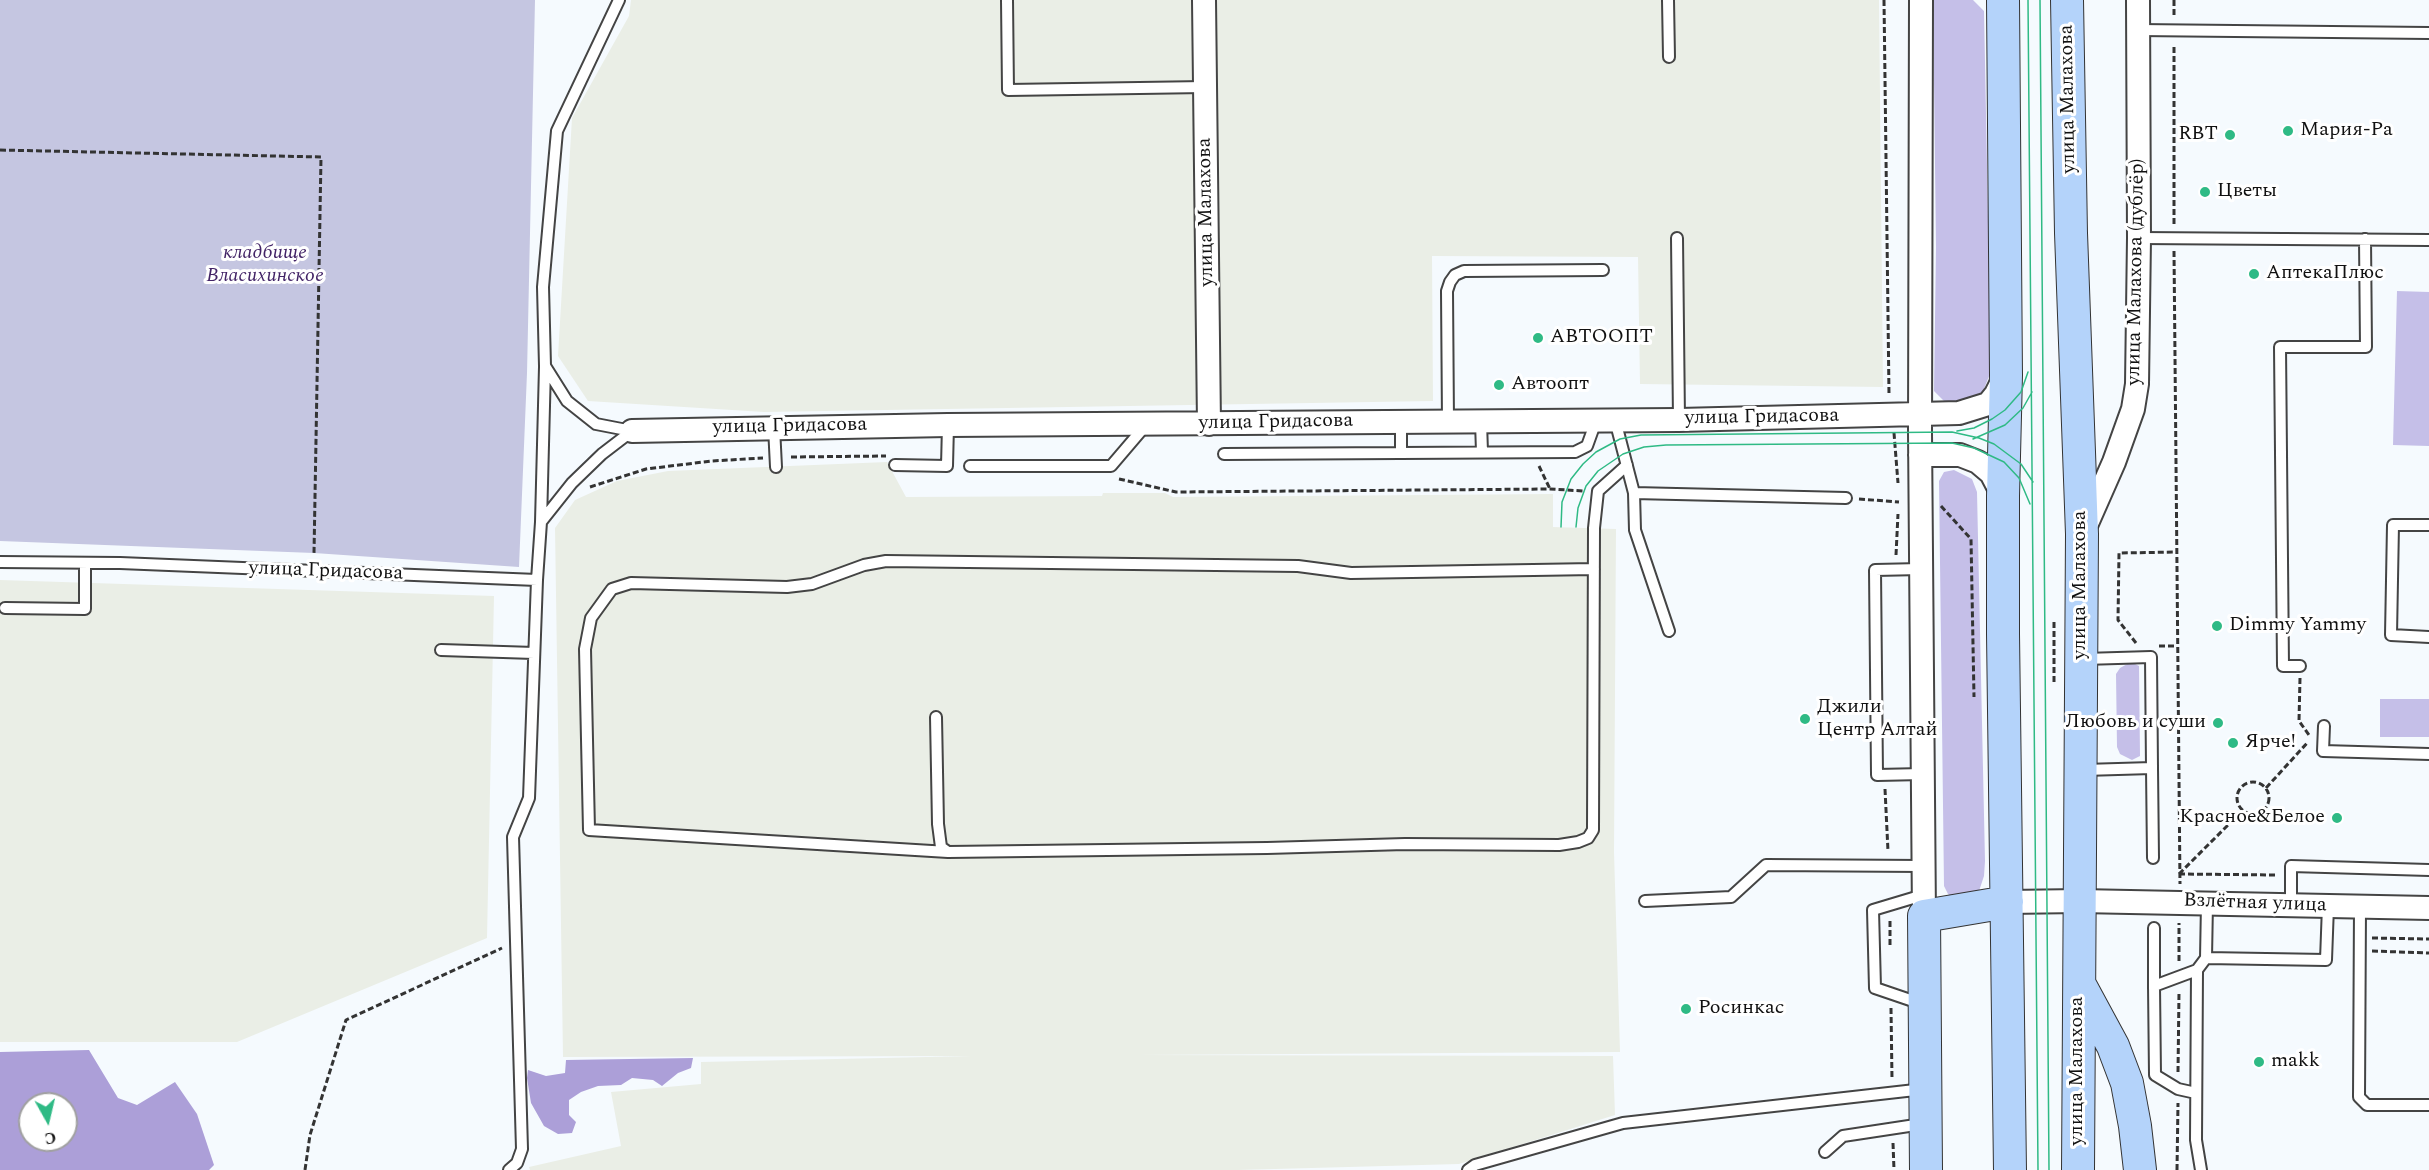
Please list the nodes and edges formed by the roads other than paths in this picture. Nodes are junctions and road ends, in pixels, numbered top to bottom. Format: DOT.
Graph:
graph roads {
  1 [pos="619,0"];
  2 [pos="1007,0"];
  3 [pos="1204,0"];
  4 [pos="1668,0"];
  5 [pos="1921,0"];
  6 [pos="2003,0"];
  7 [pos="2067,0"];
  8 [pos="2138,0"];
  9 [pos="2138,30"];
  10 [pos="2429,33"];
  11 [pos="1669,57"];
  12 [pos="1205,87"];
  13 [pos="1677,238"];
  14 [pos="2139,238"];
  15 [pos="2365,239"];
  16 [pos="2429,240"];
  17 [pos="1603,270"];
  18 [pos="545,366"];
  19 [pos="2006,375"];
  20 [pos="1920,414"];
  21 [pos="1606,420"];
  22 [pos="1679,420"];
  23 [pos="1401,422"];
  24 [pos="1448,422"];
  25 [pos="1481,422"];
  26 [pos="1147,424"];
  27 [pos="1209,424"];
  28 [pos="948,425"];
  29 [pos="774,427"];
  30 [pos="632,431"];
  31 [pos="1401,453"];
  32 [pos="1482,453"];
  33 [pos="1224,454"];
  34 [pos="1920,455"];
  35 [pos="775,462"];
  36 [pos="896,465"];
  37 [pos="970,465"];
  38 [pos="1627,465"];
  39 [pos="1634,493"];
  40 [pos="2003,496"];
  41 [pos="1846,498"];
  42 [pos="541,522"];
  43 [pos="2429,525"];
  44 [pos="2082,534"];
  45 [pos="0,562"];
  46 [pos="85,563"];
  47 [pos="1921,568"];
  48 [pos="1594,569"];
  49 [pos="537,580"];
  50 [pos="4,608"];
  51 [pos="1669,631"];
  52 [pos="2429,637"];
  53 [pos="441,650"];
  54 [pos="534,653"];
  55 [pos="2082,659"];
  56 [pos="2300,666"];
  57 [pos="936,717"];
  58 [pos="2324,726"];
  59 [pos="2429,754"];
  60 [pos="2152,768"];
  61 [pos="2081,770"];
  62 [pos="1923,774"];
  63 [pos="948,852"];
  64 [pos="2152,858"];
  65 [pos="1923,866"];
  66 [pos="2429,870"];
  67 [pos="1646,901"];
  68 [pos="2080,901"];
  69 [pos="2007,902"];
  70 [pos="1924,905"];
  71 [pos="2291,905"];
  72 [pos="2328,906"];
  73 [pos="2360,907"];
  74 [pos="2429,908"];
  75 [pos="2207,912"];
  76 [pos="2154,928"];
  77 [pos="2206,958"];
  78 [pos="2197,970"];
  79 [pos="2079,984"];
  80 [pos="2154,986"];
  81 [pos="1924,1004"];
  82 [pos="1924,1089"];
  83 [pos="2196,1093"];
  84 [pos="2429,1106"];
  85 [pos="1925,1123"];
  86 [pos="1825,1152"];
  87 [pos="509,1170"];
  88 [pos="1468,1170"];
  89 [pos="1926,1170"];
  90 [pos="2010,1170"];
  91 [pos="2078,1170"];
  92 [pos="2140,1170"];
  93 [pos="2201,1170"];
  1 -- 18 [label="lane"];
  2 -- 12 [label="lane"];
  3 -- 12 [label="street, улица Малахова"];
  4 -- 11 [label="lane"];
  5 -- 20 [label="street"];
  6 -- 19 [label="main road"];
  7 -- 44 [label="main road, улица Малахова"];
  8 -- 9 [label="street, улица Малахова (дублёр)"];
  9 -- 10 [label="lane"];
  9 -- 14 [label="street, улица Малахова (дублёр)"];
  12 -- 27 [label="street, улица Малахова"];
  13 -- 22 [label="lane"];
  14 -- 15 [label="lane"];
  14 -- 44 [label="street, улица Малахова (дублёр)"];
  15 -- 16 [label="lane"];
  15 -- 56 [label="lane"];
  17 -- 24 [label="lane"];
  18 -- 30 [label="lane, улица Гридасова"];
  18 -- 42 [label="lane"];
  19 -- 20 [label="street, улица Гридасова"];
  19 -- 40 [label="main road"];
  20 -- 22 [label="street, улица Гридасова"];
  20 -- 34 [label="street"];
  21 -- 22 [label="street, улица Гридасова"];
  21 -- 25 [label="street, улица Гридасова"];
  21 -- 32 [label="lane"];
  21 -- 38 [label="lane"];
  23 -- 24 [label="street, улица Гридасова"];
  23 -- 27 [label="street, улица Гридасова"];
  23 -- 31 [label="lane"];
  24 -- 25 [label="street, улица Гридасова"];
  25 -- 32 [label="lane"];
  26 -- 27 [label="street, улица Гридасова"];
  26 -- 28 [label="street, улица Гридасова"];
  26 -- 37 [label="lane"];
  28 -- 29 [label="street, улица Гридасова"];
  28 -- 36 [label="lane"];
  29 -- 30 [label="street, улица Гридасова"];
  29 -- 35 [label="lane"];
  30 -- 42 [label="lane"];
  31 -- 32 [label="lane"];
  31 -- 33 [label="lane"];
  34 -- 40 [label="street"];
  34 -- 47 [label="street"];
  38 -- 39 [label="lane"];
  38 -- 48 [label="lane"];
  39 -- 41 [label="lane"];
  39 -- 51 [label="lane"];
  40 -- 69 [label="main road"];
  42 -- 49 [label="lane"];
  43 -- 52 [label="lane"];
  44 -- 55 [label="main road, улица Малахова"];
  45 -- 46 [label="lane, улица Гридасова"];
  46 -- 49 [label="lane, улица Гридасова"];
  46 -- 50 [label="lane"];
  47 -- 62 [label="street"];
  47 -- 62 [label="lane"];
  48 -- 63 [label="lane"];
  48 -- 63 [label="lane"];
  49 -- 54 [label="lane"];
  53 -- 54 [label="lane"];
  54 -- 87 [label="lane"];
  55 -- 60 [label="lane"];
  55 -- 61 [label="main road, улица Малахова"];
  57 -- 63 [label="lane"];
  58 -- 59 [label="lane"];
  60 -- 61 [label="lane"];
  60 -- 64 [label="lane"];
  61 -- 68 [label="main road, улица Малахова"];
  62 -- 65 [label="street"];
  65 -- 67 [label="lane"];
  65 -- 70 [label="street"];
  66 -- 71 [label="lane"];
  68 -- 69 [label="street, Взлётная улица"];
  68 -- 75 [label="street, Взлётная улица"];
  68 -- 79 [label="main road, улица Малахова"];
  69 -- 70 [label="main road"];
  69 -- 90 [label="main road"];
  70 -- 81 [label="main road"];
  70 -- 81 [label="lane"];
  71 -- 72 [label="street, Взлётная улица"];
  71 -- 75 [label="street, Взлётная улица"];
  72 -- 73 [label="street, Взлётная улица"];
  72 -- 77 [label="lane"];
  73 -- 74 [label="street, Взлётная улица"];
  73 -- 84 [label="lane"];
  75 -- 77 [label="lane"];
  76 -- 80 [label="lane"];
  77 -- 78 [label="lane"];
  78 -- 80 [label="lane"];
  78 -- 83 [label="lane"];
  79 -- 91 [label="main road, улица Малахова"];
  79 -- 92 [label="main road"];
  80 -- 83 [label="lane"];
  81 -- 82 [label="main road"];
  82 -- 85 [label="main road"];
  82 -- 88 [label="lane"];
  83 -- 93 [label="lane"];
  85 -- 86 [label="lane"];
  85 -- 89 [label="main road"];
}
